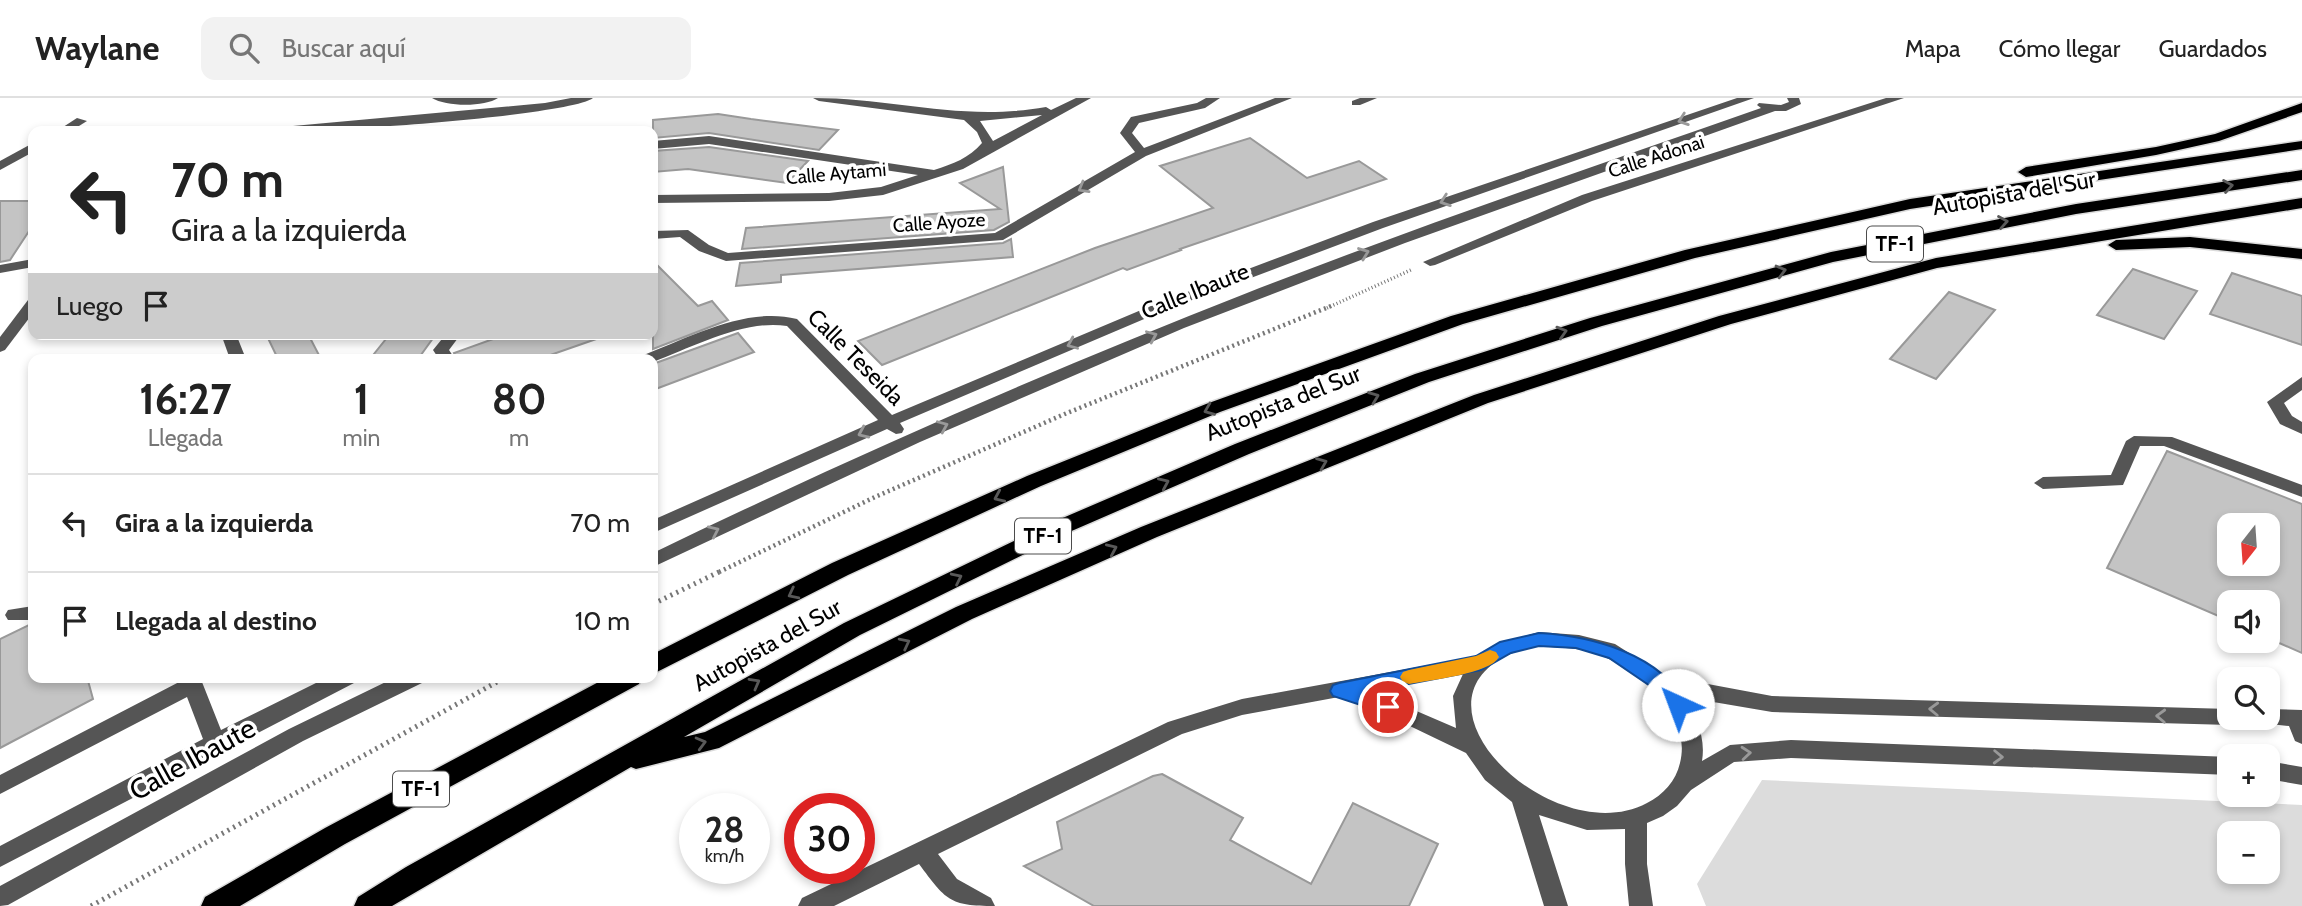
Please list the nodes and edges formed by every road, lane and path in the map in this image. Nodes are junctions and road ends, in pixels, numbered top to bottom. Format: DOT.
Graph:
graph roads {
  1 [pos="438,98"];
  2 [pos="492,98"];
  3 [pos="562,98"];
  4 [pos="587,98"];
  5 [pos="819,98"];
  6 [pos="1084,98"];
  7 [pos="1214,98"];
  8 [pos="1286,98"];
  9 [pos="1371,98"];
  10 [pos="1748,98"];
  11 [pos="1755,98"];
  12 [pos="1793,98"];
  13 [pos="1898,98"];
  14 [pos="1356,103"];
  15 [pos="1070,106"];
  16 [pos="545,107"];
  17 [pos="1772,107"];
  18 [pos="2302,107"];
  19 [pos="965,116"];
  20 [pos="81,121"];
  21 [pos="72,126"];
  22 [pos="337,126"];
  23 [pos="658,145"];
  24 [pos="2302,145"];
  25 [pos="28,149"];
  26 [pos="1142,153"];
  27 [pos="974,158"];
  28 [pos="4,161"];
  29 [pos="940,174"];
  30 [pos="2302,175"];
  31 [pos="1483,188"];
  32 [pos="658,199"];
  33 [pos="1505,201"];
  34 [pos="2302,203"];
  35 [pos="1910,204"];
  36 [pos="1378,225"];
  37 [pos="658,235"];
  38 [pos="1400,240"];
  39 [pos="2302,254"];
  40 [pos="1430,262"];
  41 [pos="1936,263"];
  42 [pos="28,264"];
  43 [pos="0,269"];
  44 [pos="28,310"];
  45 [pos="449,340"];
  46 [pos="0,347"];
  47 [pos="444,354"];
  48 [pos="658,355"];
  49 [pos="2302,382"];
  50 [pos="889,422"];
  51 [pos="2302,429"];
  52 [pos="908,441"];
  53 [pos="2043,484"];
  54 [pos="2302,491"];
  55 [pos="658,525"];
  56 [pos="658,559"];
  57 [pos="658,602"];
  58 [pos="658,663"];
  59 [pos="1481,663"];
  60 [pos="187,683"];
  61 [pos="192,683"];
  62 [pos="335,683"];
  63 [pos="403,683"];
  64 [pos="495,683"];
  65 [pos="619,683"];
  66 [pos="1659,683"];
  67 [pos="1339,691"];
  68 [pos="283,708"];
  69 [pos="2217,717"];
  70 [pos="2280,720"];
  71 [pos="2300,723"];
  72 [pos="296,735"];
  73 [pos="215,743"];
  74 [pos="1471,746"];
  75 [pos="611,765"];
  76 [pos="2217,765"];
  77 [pos="2280,772"];
  78 [pos="2302,776"];
  79 [pos="1686,782"];
  80 [pos="0,785"];
  81 [pos="1522,797"];
  82 [pos="1636,817"];
  83 [pos="922,851"];
  84 [pos="0,857"];
  85 [pos="0,898"];
  86 [pos="91,906"];
  87 [pos="215,906"];
  88 [pos="368,906"];
  89 [pos="810,906"];
  90 [pos="983,906"];
  91 [pos="1556,906"];
  92 [pos="1641,906"];
  1 -- 2 [label="street"];
  3 -- 16 [label="street"];
  4 -- 16 [label="street"];
  5 -- 19 [label="street"];
  6 -- 15 [label="street"];
  7 -- 26 [label="street"];
  8 -- 26 [label="street, Calle Ayoze"];
  9 -- 14 [label="street"];
  10 -- 31 [label="street, Calle Ibaute, one-way"];
  11 -- 17 [label="street"];
  12 -- 17 [label="street, Calle Ibaute"];
  13 -- 40 [label="street, Calle Adonai"];
  15 -- 19 [label="street"];
  15 -- 27 [label="street, Calle Aytami"];
  16 -- 22 [label="street"];
  17 -- 33 [label="street, Calle Ibaute"];
  18 -- 35 [label="highway"];
  19 -- 27 [label="street"];
  20 -- 21 [label="street"];
  23 -- 29 [label="street"];
  24 -- 35 [label="highway, Autopista del Sur / TF-1"];
  25 -- 28 [label="street"];
  26 -- 37 [label="street, Calle Ayoze, one-way"];
  27 -- 29 [label="street, Calle Aytami"];
  29 -- 32 [label="street, Calle Aytami"];
  75 -- 30 [label="highway, Autopista del Sur / TF-1, one-way"];
  31 -- 33 [label="street"];
  31 -- 36 [label="street, Calle Ibaute, one-way"];
  33 -- 38 [label="street, Calle Ibaute"];
  34 -- 41 [label="highway"];
  35 -- 58 [label="highway, Autopista del Sur / TF-1, one-way"];
  36 -- 38 [label="street"];
  36 -- 50 [label="street, Calle Ibaute, one-way"];
  52 -- 38 [label="street, Calle Ibaute, one-way"];
  39 -- 41 [label="highway"];
  40 -- 57 [label="path"];
  75 -- 41 [label="highway, one-way"];
  42 -- 43 [label="street"];
  44 -- 46 [label="street"];
  45 -- 47 [label="street"];
  48 -- 50 [label="street, Calle Teseida"];
  49 -- 51 [label="street"];
  50 -- 52 [label="street, Calle Teseida"];
  50 -- 55 [label="street, Calle Ibaute, one-way"];
  56 -- 52 [label="street, Calle Ibaute, one-way"];
  53 -- 54 [label="street"];
  59 -- 66 [label="street"];
  59 -- 67 [label="street"];
  59 -- 74 [label="street"];
  60 -- 80 [label="street"];
  61 -- 73 [label="street"];
  62 -- 68 [label="street, Calle Ibaute"];
  63 -- 72 [label="street, Calle Ibaute"];
  64 -- 86 [label="path"];
  65 -- 87 [label="highway, TF-1"];
  69 -- 66 [label="street, one-way"];
  66 -- 79 [label="street"];
  67 -- 74 [label="street"];
  67 -- 83 [label="street"];
  68 -- 72 [label="street"];
  68 -- 73 [label="street, Calle Ibaute"];
  70 -- 71 [label="street"];
  72 -- 85 [label="street, Calle Ibaute"];
  73 -- 84 [label="street, Calle Ibaute"];
  74 -- 81 [label="street"];
  75 -- 88 [label="highway, Autopista del Sur / TF-1"];
  79 -- 76 [label="street, one-way"];
  77 -- 78 [label="street"];
  79 -- 82 [label="street"];
  81 -- 82 [label="street"];
  81 -- 91 [label="street"];
  82 -- 92 [label="street"];
  83 -- 89 [label="street"];
  83 -- 90 [label="street"];
}
